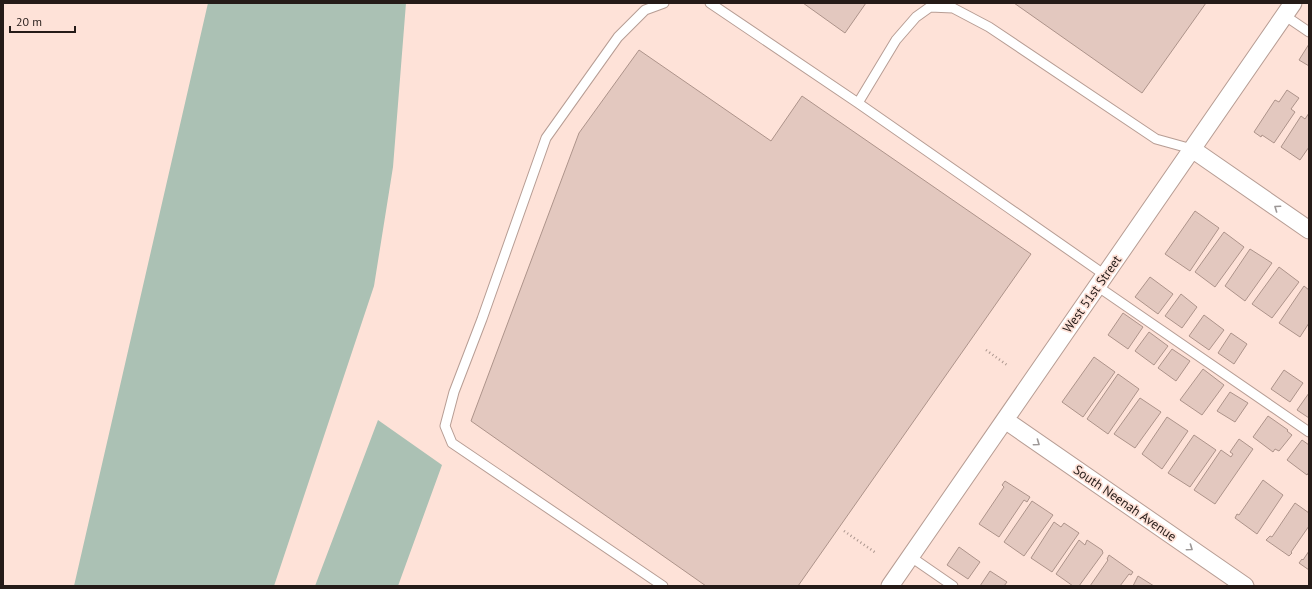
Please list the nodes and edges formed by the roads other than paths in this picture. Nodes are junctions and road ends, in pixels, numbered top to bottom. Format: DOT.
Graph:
graph roads {
  1 [pos="664,3"];
  2 [pos="710,3"];
  3 [pos="1288,9"];
  4 [pos="1309,32"];
  5 [pos="858,103"];
  6 [pos="1192,149"];
  7 [pos="1309,230"];
  8 [pos="1101,280"];
  9 [pos="1005,420"];
  10 [pos="1309,432"];
  11 [pos="911,557"];
  12 [pos="663,586"];
  13 [pos="890,586"];
  14 [pos="953,586"];
  15 [pos="1244,586"];
  1 -- 12 [label="lane"];
  2 -- 5 [label="lane"];
  3 -- 4 [label="lane"];
  3 -- 6 [label="street, West 51st Street"];
  5 -- 6 [label="lane"];
  5 -- 8 [label="lane"];
  7 -- 6 [label="street, one-way"];
  6 -- 8 [label="street, West 51st Street"];
  8 -- 9 [label="street, West 51st Street"];
  8 -- 10 [label="lane"];
  9 -- 11 [label="street, West 51st Street"];
  9 -- 15 [label="street, South Neenah Avenue, one-way"];
  11 -- 13 [label="street, West 51st Street"];
  11 -- 14 [label="lane"];
}
